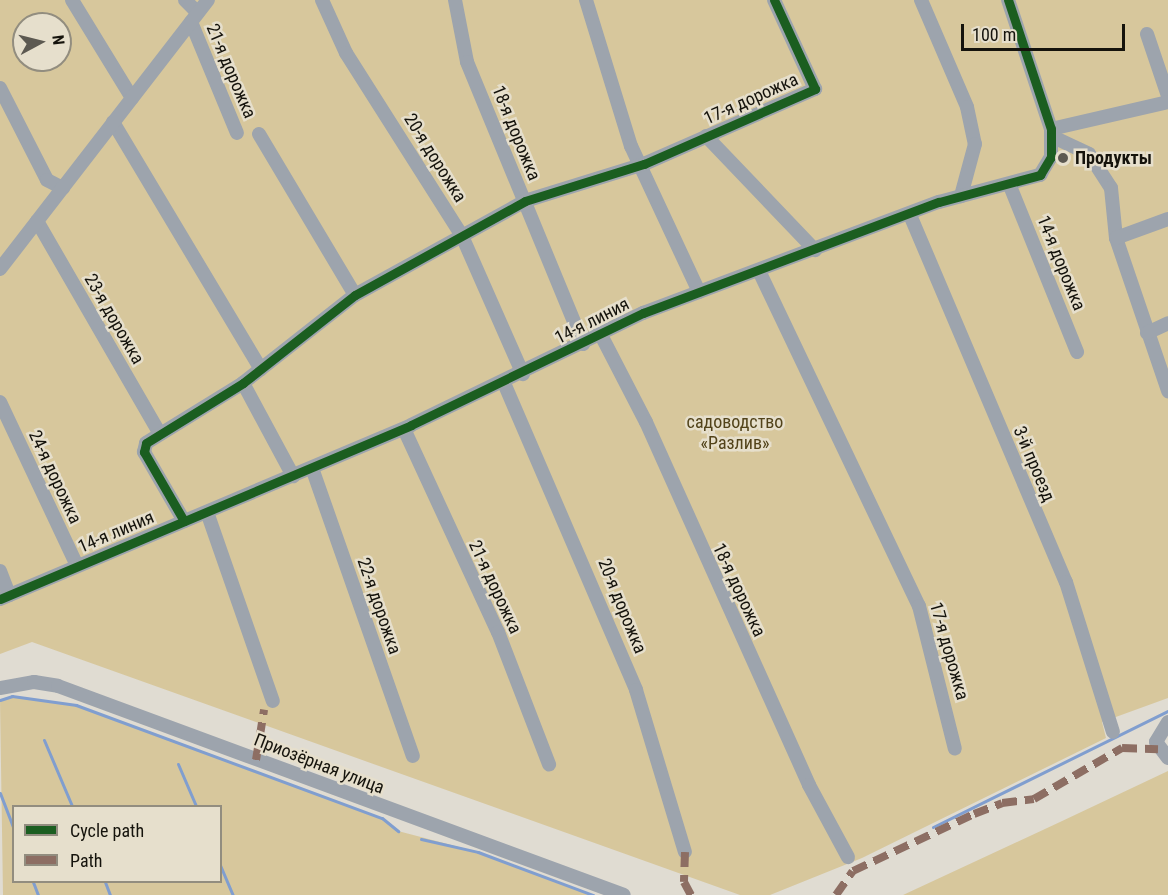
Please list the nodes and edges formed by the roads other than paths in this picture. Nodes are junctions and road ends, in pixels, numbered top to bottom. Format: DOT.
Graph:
graph roads {
  1 [pos="72,0"];
  2 [pos="185,0"];
  3 [pos="208,0"];
  4 [pos="322,0"];
  5 [pos="454,0"];
  6 [pos="586,0"];
  7 [pos="774,0"];
  8 [pos="921,0"];
  9 [pos="1008,0"];
  10 [pos="194,17"];
  11 [pos="1148,34"];
  12 [pos="0,88"];
  13 [pos="1168,96"];
  14 [pos="132,98"];
  15 [pos="1168,102"];
  16 [pos="113,122"];
  17 [pos="237,133"];
  18 [pos="1051,133"];
  19 [pos="259,134"];
  20 [pos="706,136"];
  21 [pos="644,164"];
  22 [pos="1011,186"];
  23 [pos="63,188"];
  24 [pos="961,196"];
  25 [pos="525,201"];
  26 [pos="910,215"];
  27 [pos="1168,219"];
  28 [pos="37,221"];
  29 [pos="462,236"];
  30 [pos="1116,238"];
  31 [pos="815,250"];
  32 [pos="0,269"];
  33 [pos="760,273"];
  34 [pos="699,292"];
  35 [pos="355,296"];
  36 [pos="1168,323"];
  37 [pos="1147,333"];
  38 [pos="601,335"];
  39 [pos="583,344"];
  40 [pos="1077,352"];
  41 [pos="261,369"];
  42 [pos="523,374"];
  43 [pos="504,382"];
  44 [pos="243,383"];
  45 [pos="1168,391"];
  46 [pos="0,402"];
  47 [pos="404,429"];
  48 [pos="160,434"];
  49 [pos="312,468"];
  50 [pos="293,476"];
  51 [pos="207,512"];
  52 [pos="184,521"];
  53 [pos="77,566"];
  54 [pos="0,571"];
  55 [pos="5,597"];
  56 [pos="0,688"];
  57 [pos="273,701"];
  58 [pos="1168,722"];
  59 [pos="1113,732"];
  60 [pos="955,749"];
  61 [pos="413,756"];
  62 [pos="1168,758"];
  63 [pos="549,764"];
  64 [pos="685,852"];
  65 [pos="848,857"];
  66 [pos="624,895"];
  1 -- 14 [label="street"];
  2 -- 10 [label="street, 21-я дорожка"];
  3 -- 10 [label="street"];
  4 -- 29 [label="street, 20-я дорожка"];
  5 -- 25 [label="street, 18-я дорожка"];
  6 -- 21 [label="street"];
  7 -- 20 [label="street, 17-я дорожка"];
  8 -- 24 [label="street"];
  9 -- 18 [label="street, 14-я линия"];
  10 -- 14 [label="street"];
  10 -- 17 [label="street, 21-я дорожка"];
  11 -- 13 [label="street"];
  12 -- 23 [label="street"];
  14 -- 16 [label="street"];
  15 -- 18 [label="street"];
  16 -- 23 [label="street"];
  16 -- 41 [label="street"];
  18 -- 22 [label="street, 14-я линия"];
  18 -- 30 [label="street"];
  19 -- 35 [label="street, 21-я дорожка"];
  20 -- 21 [label="street, 17-я дорожка"];
  20 -- 31 [label="street, 17-я дорожка"];
  21 -- 25 [label="street, 17-я дорожка"];
  21 -- 34 [label="street"];
  22 -- 24 [label="street, 14-я линия"];
  22 -- 40 [label="street, 14-я дорожка"];
  23 -- 28 [label="street"];
  24 -- 26 [label="street, 14-я линия"];
  25 -- 29 [label="street, 17-я дорожка"];
  25 -- 39 [label="street, 18-я дорожка"];
  26 -- 31 [label="street, 14-я линия"];
  26 -- 59 [label="street, 3-й проезд"];
  27 -- 30 [label="street"];
  28 -- 32 [label="street"];
  28 -- 48 [label="street, 23-я дорожка"];
  29 -- 35 [label="street, 17-я дорожка"];
  29 -- 42 [label="street, 20-я дорожка"];
  30 -- 37 [label="street"];
  31 -- 33 [label="street, 14-я линия"];
  33 -- 34 [label="street, 14-я линия"];
  33 -- 60 [label="street, 17-я дорожка"];
  34 -- 38 [label="street, 14-я линия"];
  35 -- 41 [label="street, 17-я дорожка"];
  36 -- 37 [label="street"];
  37 -- 45 [label="street"];
  38 -- 39 [label="street, 14-я линия"];
  38 -- 65 [label="street, 18-я дорожка"];
  39 -- 42 [label="street, 14-я линия"];
  41 -- 44 [label="street, 17-я дорожка"];
  42 -- 43 [label="street, 14-я линия"];
  43 -- 47 [label="street, 14-я линия"];
  43 -- 64 [label="street, 20-я дорожка"];
  44 -- 48 [label="street, 17-я дорожка"];
  44 -- 50 [label="street"];
  46 -- 53 [label="street, 24-я дорожка"];
  47 -- 49 [label="street, 14-я линия"];
  47 -- 63 [label="street, 21-я дорожка"];
  48 -- 52 [label="street, 17-я дорожка"];
  49 -- 50 [label="street, 14-я линия"];
  49 -- 61 [label="street, 22-я дорожка"];
  50 -- 51 [label="street, 14-я линия"];
  51 -- 52 [label="street, 14-я линия"];
  51 -- 57 [label="street"];
  52 -- 53 [label="street, 14-я линия"];
  53 -- 55 [label="street, 14-я линия"];
  54 -- 55 [label="street"];
  56 -- 66 [label="street, Приозёрная улица"];
  58 -- 62 [label="street"];
}
